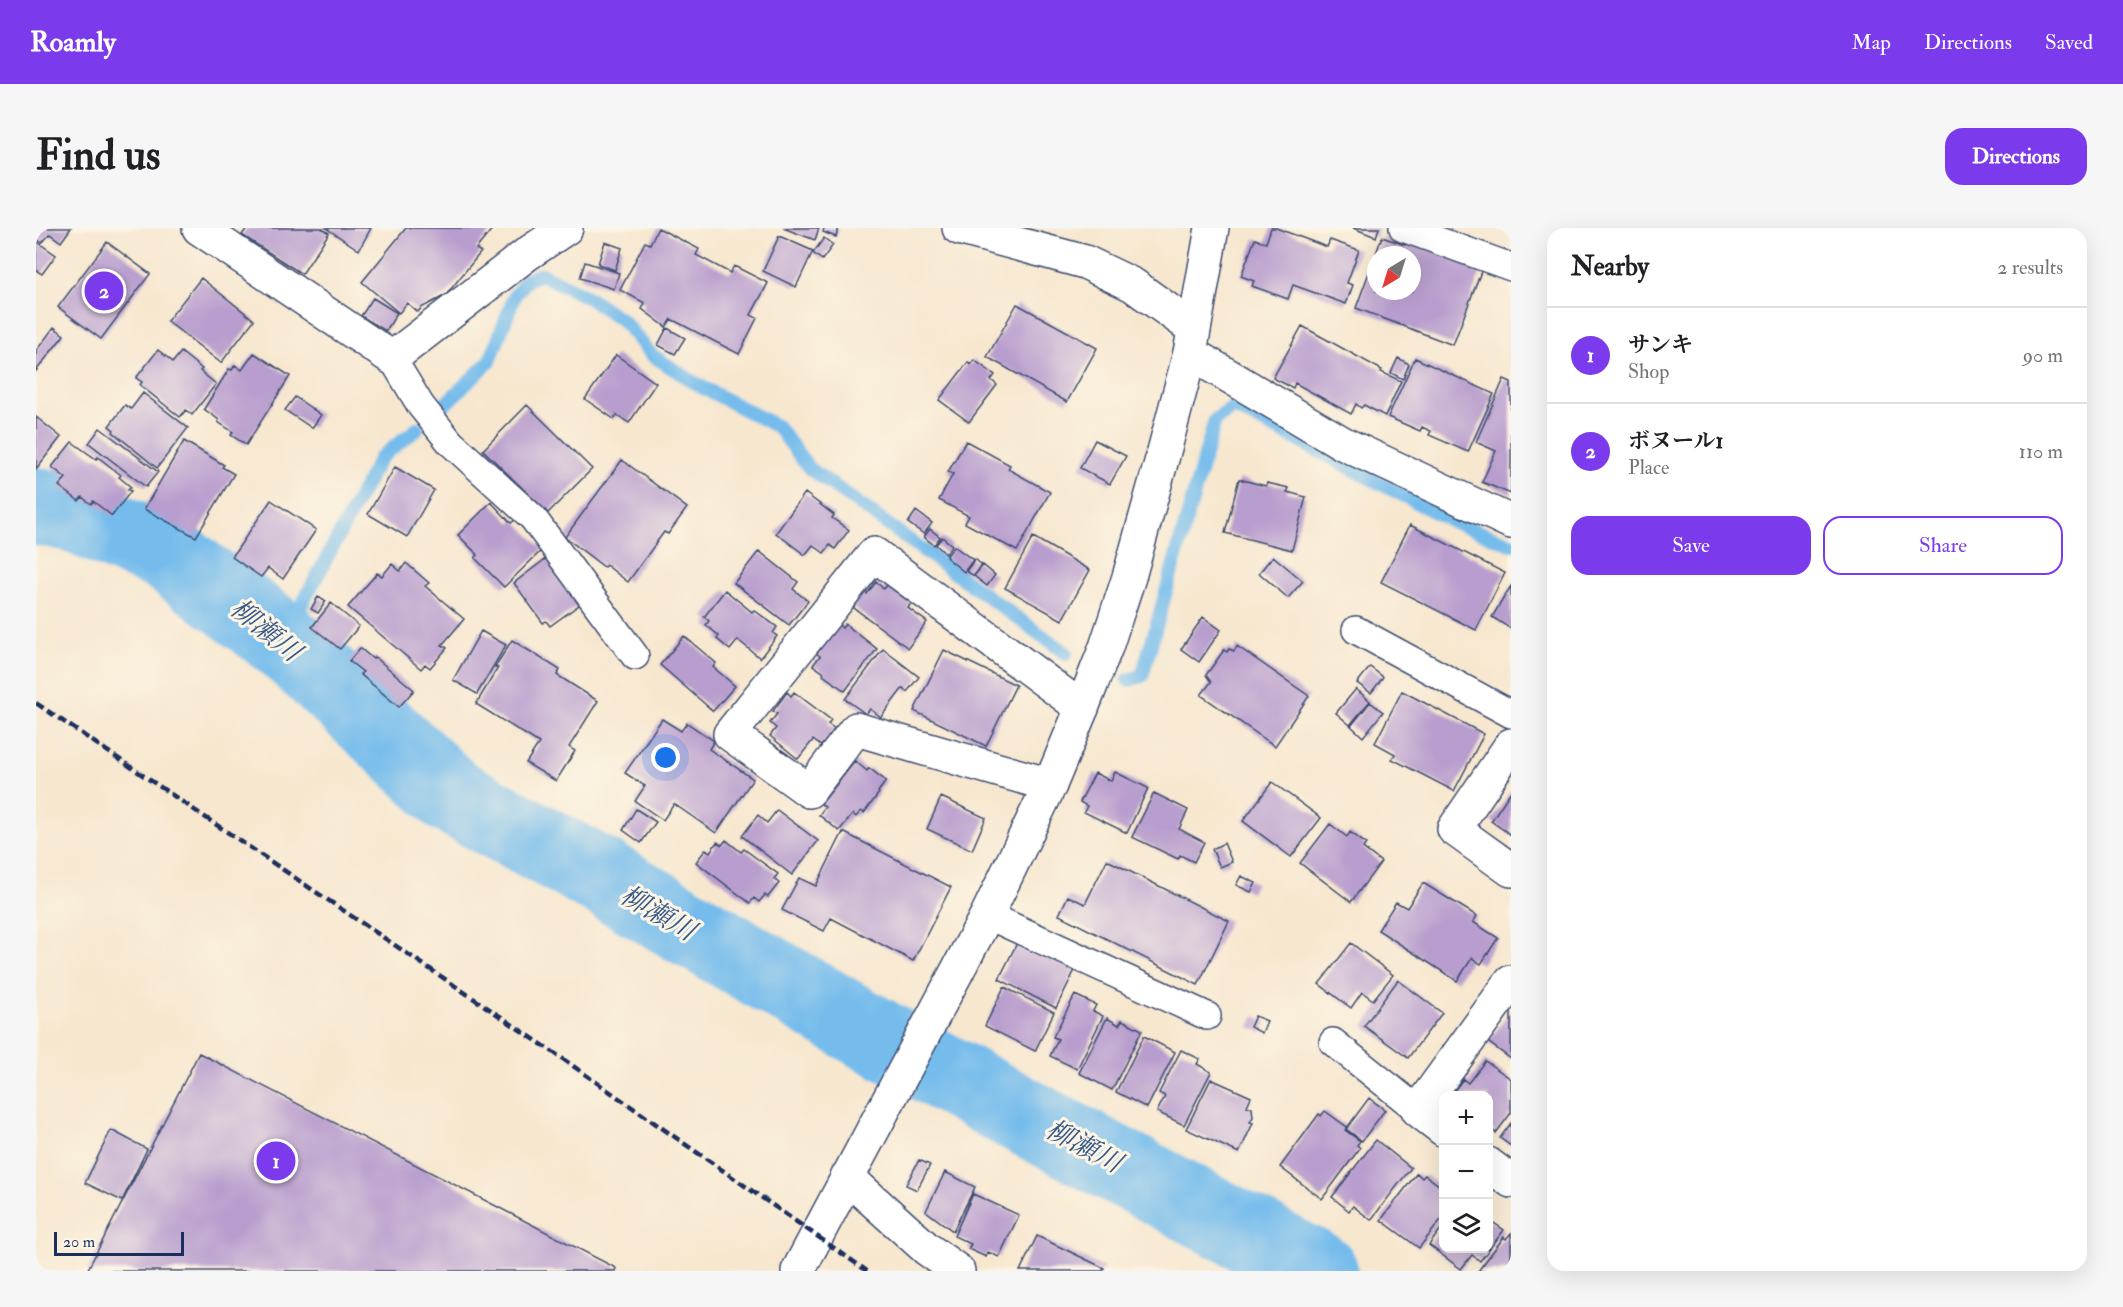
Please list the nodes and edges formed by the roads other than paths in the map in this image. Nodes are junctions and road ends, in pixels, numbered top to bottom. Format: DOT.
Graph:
graph roads {
  1 [pos="199,228"];
  2 [pos="566,228"];
  3 [pos="959,228"];
  4 [pos="1212,228"];
  5 [pos="1403,228"];
  6 [pos="1511,267"];
  7 [pos="1191,340"];
  8 [pos="392,358"];
  9 [pos="1511,522"];
  10 [pos="1356,630"];
  11 [pos="635,656"];
  12 [pos="1082,708"];
  13 [pos="1511,714"];
  14 [pos="1511,745"];
  15 [pos="1050,786"];
  16 [pos="1511,870"];
  17 [pos="987,915"];
  18 [pos="1511,982"];
  19 [pos="1207,1016"];
  20 [pos="1333,1042"];
  21 [pos="1418,1110"];
  22 [pos="1439,1127"];
  23 [pos="1493,1168"];
  24 [pos="847,1178"];
  25 [pos="1511,1181"];
  26 [pos="798,1271"];
  27 [pos="958,1271"];
  1 -- 8 [label="street"];
  2 -- 8 [label="street"];
  3 -- 7 [label="street"];
  4 -- 7 [label="street"];
  5 -- 6 [label="lane"];
  7 -- 9 [label="street"];
  7 -- 12 [label="street"];
  8 -- 11 [label="lane"];
  10 -- 13 [label="lane"];
  12 -- 15 [label="street"];
  12 -- 15 [label="street"];
  14 -- 16 [label="street"];
  15 -- 17 [label="street"];
  17 -- 19 [label="lane"];
  17 -- 24 [label="street"];
  18 -- 21 [label="street"];
  20 -- 21 [label="lane"];
  21 -- 22 [label="street"];
  23 -- 25 [label="street"];
  24 -- 26 [label="street"];
  24 -- 27 [label="street"];
}
